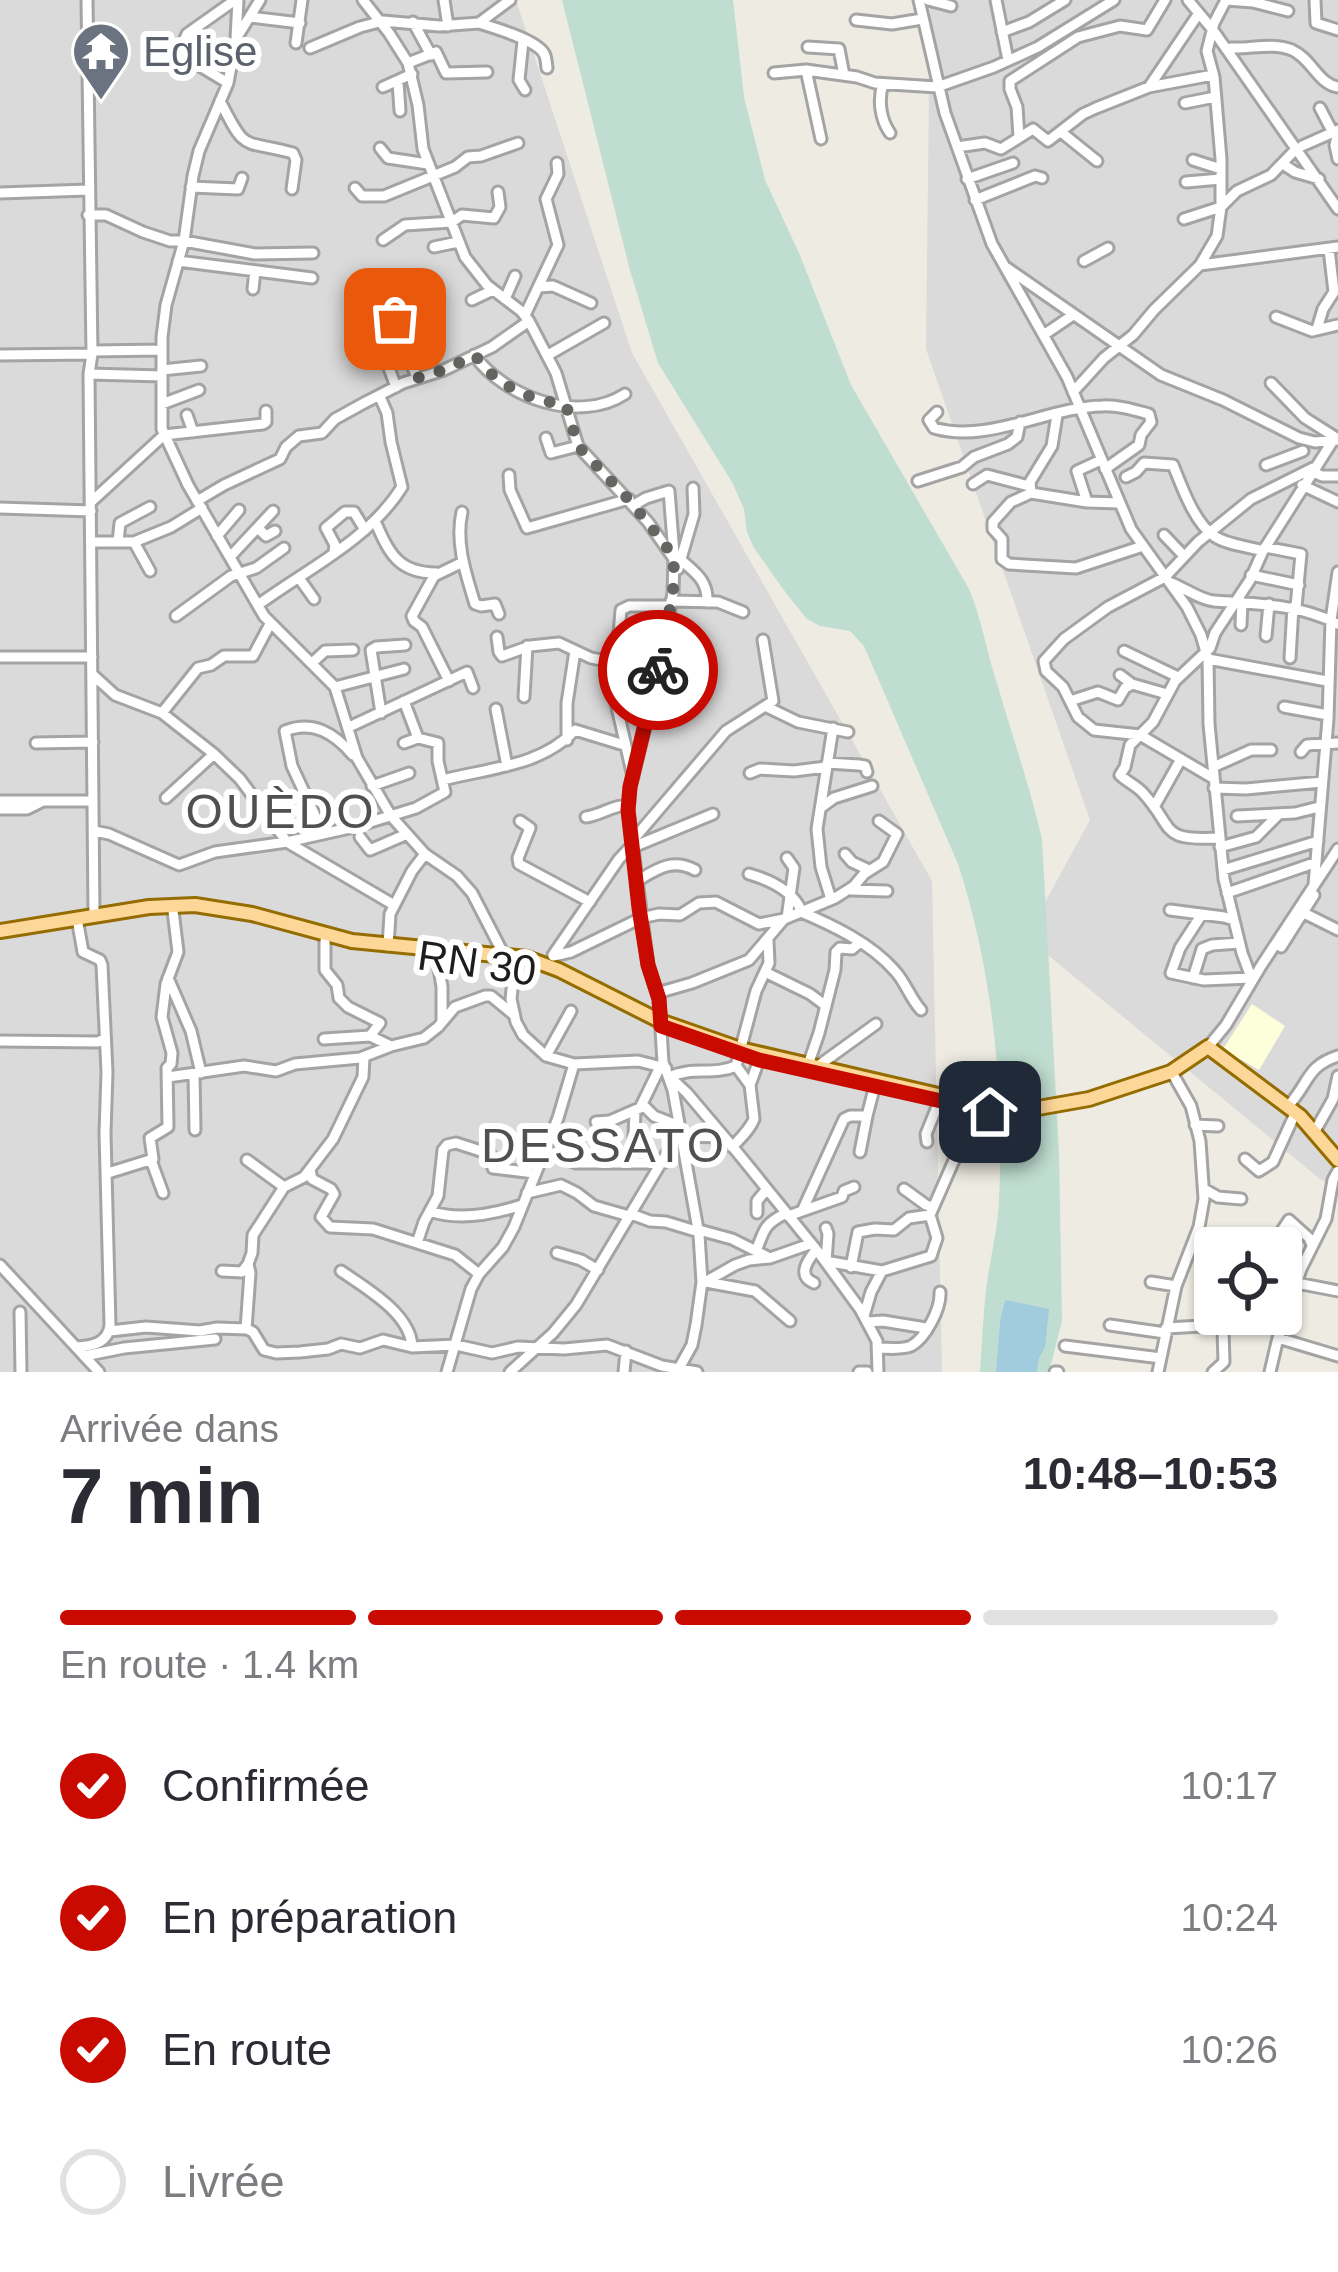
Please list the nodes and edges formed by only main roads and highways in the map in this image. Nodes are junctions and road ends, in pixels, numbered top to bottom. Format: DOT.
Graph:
graph roads {
  1 [pos="0,933"];
  2 [pos="510,959"];
  3 [pos="660,1023"];
  4 [pos="1208,1051"];
  5 [pos="738,1056"];
  6 [pos="1291,1111"];
  7 [pos="1336,1160"];
  1 -- 2 [label="main road, RN 30 / RN 30"];
  1 -- 2 [label="main road, RN 30"];
  2 -- 3 [label="main road, RN 30 / RN 30"];
  2 -- 3 [label="main road, RN 30"];
  3 -- 5 [label="main road, RN 30"];
  4 -- 5 [label="main road, RN 30"];
  4 -- 5 [label="main road, RN 30"];
  4 -- 6 [label="main road"];
  6 -- 7 [label="main road"];
  6 -- 7 [label="main road"];
}
